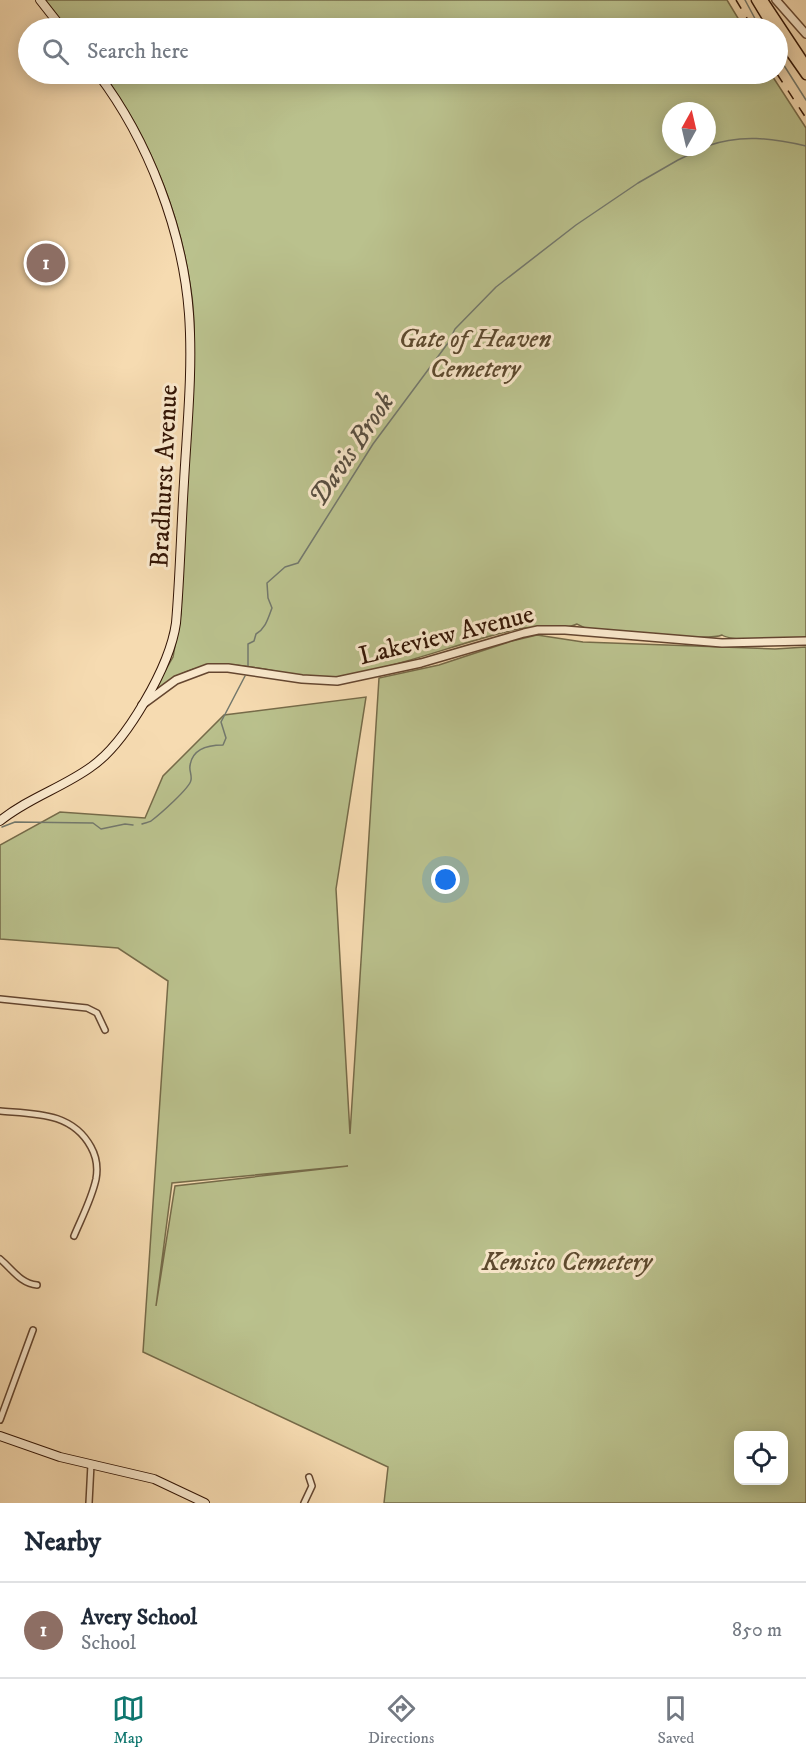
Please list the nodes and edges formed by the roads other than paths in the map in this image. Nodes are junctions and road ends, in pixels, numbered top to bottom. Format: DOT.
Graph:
graph roads {
  1 [pos="40,0"];
  2 [pos="756,0"];
  3 [pos="763,0"];
  4 [pos="776,0"];
  5 [pos="54,18"];
  6 [pos="767,18"];
  7 [pos="775,18"];
  8 [pos="803,24"];
  9 [pos="806,34"];
  10 [pos="788,38"];
  11 [pos="788,50"];
  12 [pos="806,65"];
  13 [pos="806,75"];
  14 [pos="105,84"];
  15 [pos="806,641"];
  16 [pos="142,705"];
  17 [pos="0,821"];
  18 [pos="0,999"];
  19 [pos="105,1030"];
  20 [pos="0,1111"];
  21 [pos="74,1236"];
  22 [pos="0,1259"];
  23 [pos="37,1286"];
  24 [pos="33,1330"];
  25 [pos="0,1420"];
  26 [pos="0,1436"];
  27 [pos="92,1464"];
  28 [pos="309,1477"];
  29 [pos="89,1503"];
  30 [pos="205,1503"];
  31 [pos="304,1503"];
  1 -- 5 [label="main road"];
  2 -- 6 [label="highway"];
  3 -- 7 [label="highway"];
  4 -- 8 [label="street"];
  8 -- 9 [label="street"];
  10 -- 12 [label="highway"];
  11 -- 13 [label="highway"];
  14 -- 16 [label="main road, Bradhurst Avenue"];
  15 -- 16 [label="street, Lakeview Avenue"];
  16 -- 17 [label="main road, Bradhurst Avenue"];
  18 -- 19 [label="street"];
  20 -- 21 [label="street"];
  22 -- 23 [label="street"];
  24 -- 25 [label="street"];
  26 -- 27 [label="main road"];
  27 -- 29 [label="street"];
  27 -- 30 [label="main road"];
  28 -- 31 [label="street"];
}
